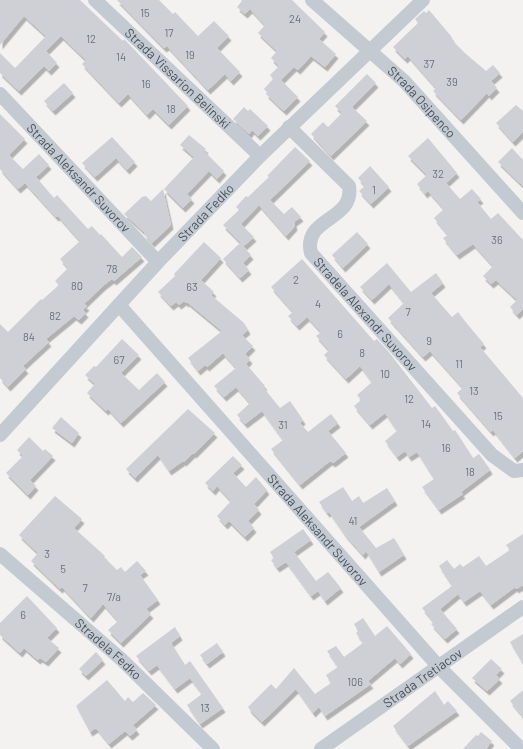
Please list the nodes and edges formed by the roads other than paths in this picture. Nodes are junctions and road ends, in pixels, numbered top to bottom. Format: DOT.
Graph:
graph roads {
  1 [pos="95,0"];
  2 [pos="312,0"];
  3 [pos="423,0"];
  4 [pos="370,49"];
  5 [pos="0,94"];
  6 [pos="289,128"];
  7 [pos="260,156"];
  8 [pos="523,212"];
  9 [pos="158,262"];
  10 [pos="119,305"];
  11 [pos="0,435"];
  12 [pos="523,470"];
  13 [pos="0,554"];
  14 [pos="523,608"];
  15 [pos="439,667"];
  16 [pos="213,749"];
  17 [pos="322,749"];
  18 [pos="521,749"];
  1 -- 7 [label="street, Strada Vissarion Belinski"];
  2 -- 4 [label="street, Strada Osipenco"];
  3 -- 4 [label="street, Strada Fedko"];
  4 -- 6 [label="street, Strada Fedko"];
  4 -- 8 [label="street, Strada Osipenco"];
  5 -- 9 [label="street, Strada Aleksandr Suvorov"];
  6 -- 7 [label="street, Strada Fedko"];
  6 -- 12 [label="street, Stradela Alexandr Suvorov"];
  7 -- 9 [label="street, Strada Fedko"];
  9 -- 10 [label="street, Strada Fedko"];
  10 -- 11 [label="street, Strada Fedko"];
  10 -- 15 [label="street, Strada Aleksandr Suvorov"];
  13 -- 16 [label="street, Stradela Fedko"];
  14 -- 15 [label="street, Strada Tretiacov"];
  15 -- 17 [label="street, Strada Tretiacov"];
  15 -- 18 [label="street, Strada Aleksandr Suvorov"];
}
